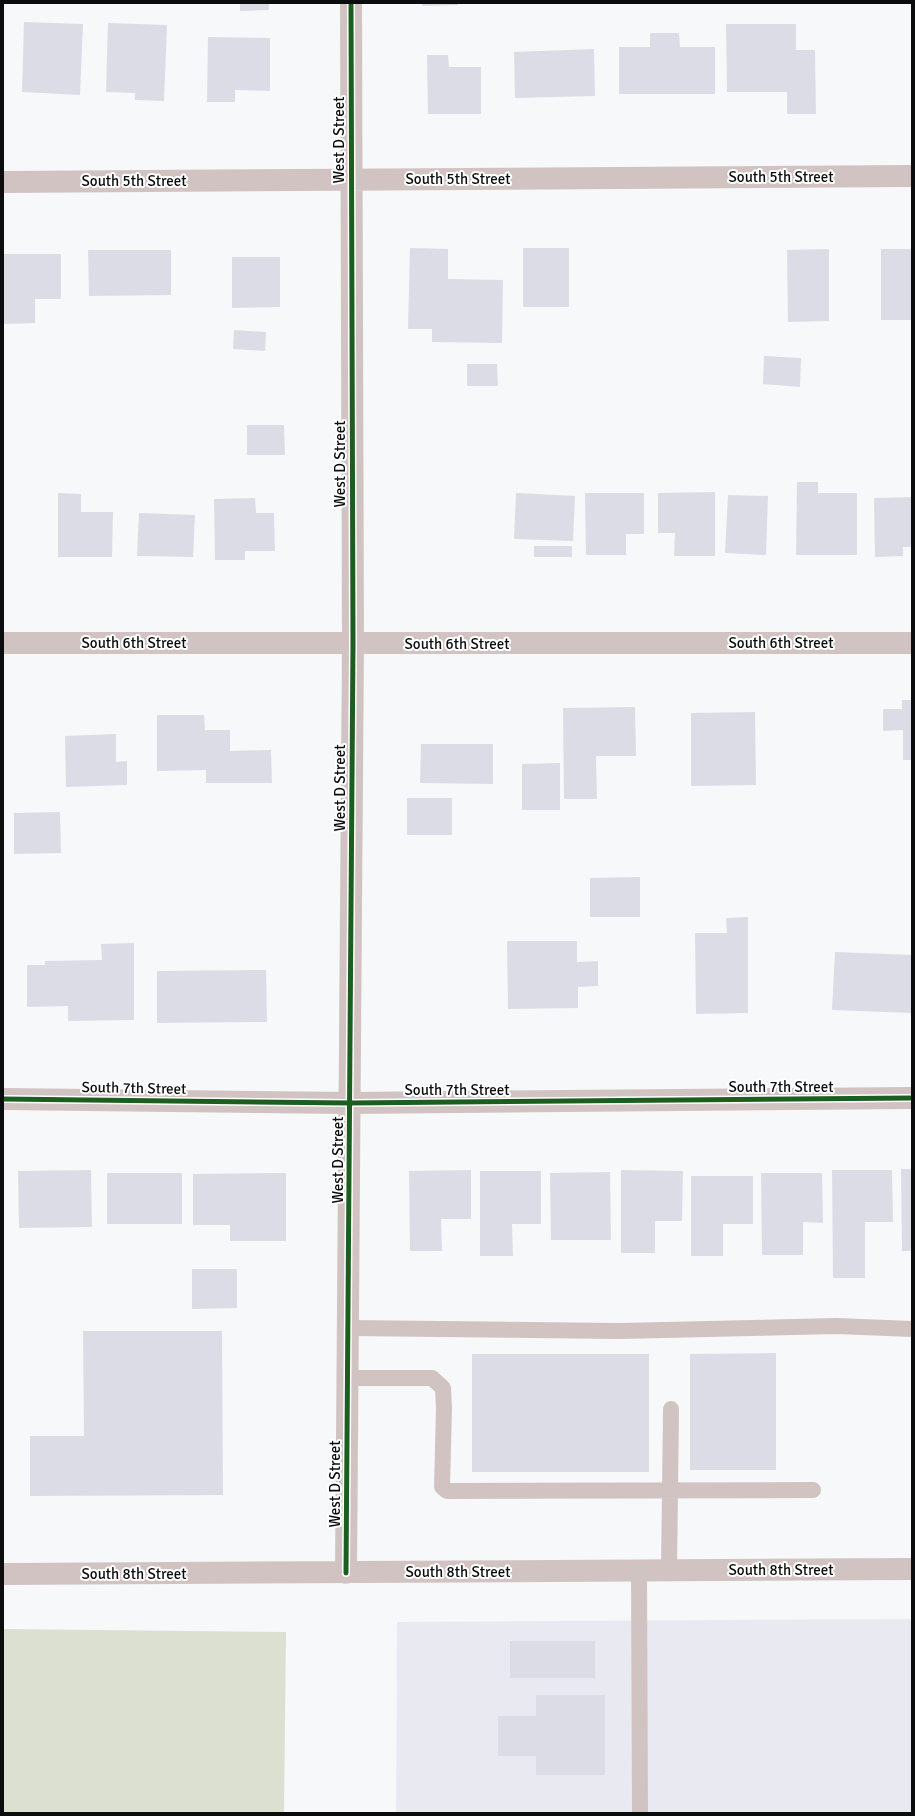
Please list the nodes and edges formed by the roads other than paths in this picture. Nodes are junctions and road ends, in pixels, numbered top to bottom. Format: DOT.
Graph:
graph roads {
  1 [pos="351,3"];
  2 [pos="912,176"];
  3 [pos="352,180"];
  4 [pos="3,182"];
  5 [pos="3,643"];
  6 [pos="912,643"];
  7 [pos="353,644"];
  8 [pos="912,1098"];
  9 [pos="3,1099"];
  10 [pos="350,1102"];
  11 [pos="348,1328"];
  12 [pos="912,1329"];
  13 [pos="348,1378"];
  14 [pos="671,1409"];
  15 [pos="670,1490"];
  16 [pos="813,1490"];
  17 [pos="912,1569"];
  18 [pos="639,1571"];
  19 [pos="670,1571"];
  20 [pos="346,1573"];
  21 [pos="3,1574"];
  22 [pos="640,1813"];
  1 -- 3 [label="street, West D Street"];
  2 -- 3 [label="street, South 5th Street"];
  3 -- 4 [label="street, South 5th Street"];
  3 -- 7 [label="street, West D Street"];
  5 -- 7 [label="street, South 6th Street"];
  6 -- 7 [label="street, South 6th Street"];
  7 -- 10 [label="street, West D Street"];
  8 -- 10 [label="street, South 7th Street"];
  9 -- 10 [label="street, South 7th Street"];
  10 -- 11 [label="street, West D Street"];
  11 -- 12 [label="lane"];
  11 -- 13 [label="street, West D Street"];
  13 -- 15 [label="lane"];
  13 -- 20 [label="street, West D Street"];
  14 -- 15 [label="lane"];
  15 -- 16 [label="lane"];
  15 -- 19 [label="lane"];
  17 -- 19 [label="street, South 8th Street"];
  18 -- 19 [label="street, South 8th Street"];
  18 -- 20 [label="street, South 8th Street"];
  18 -- 22 [label="lane"];
  20 -- 21 [label="street, South 8th Street"];
}
